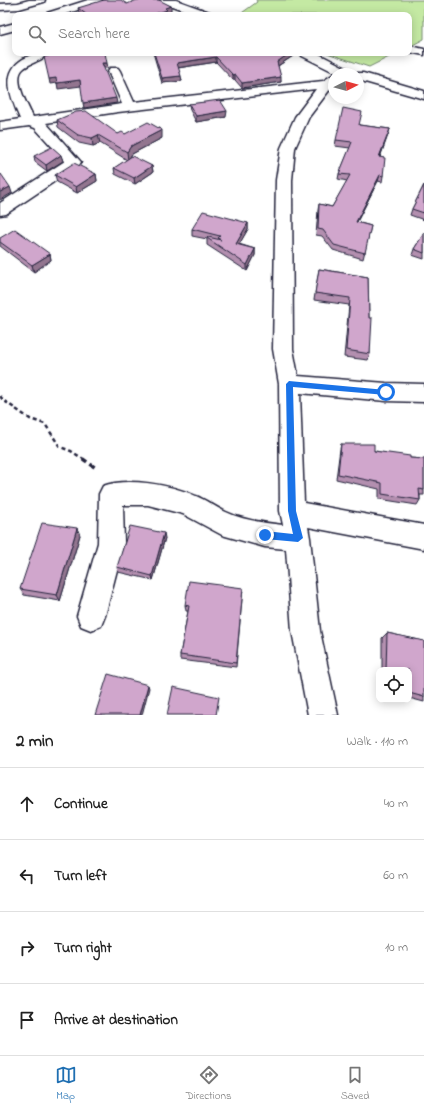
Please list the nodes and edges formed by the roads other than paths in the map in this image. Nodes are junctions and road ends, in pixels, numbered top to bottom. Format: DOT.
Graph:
graph roads {
  1 [pos="40,0"];
  2 [pos="99,0"];
  3 [pos="167,0"];
  4 [pos="0,7"];
  5 [pos="15,12"];
  6 [pos="61,12"];
  7 [pos="200,12"];
  8 [pos="12,27"];
  9 [pos="0,32"];
  10 [pos="412,50"];
  11 [pos="424,52"];
  12 [pos="39,56"];
  13 [pos="314,56"];
  14 [pos="332,68"];
  15 [pos="114,71"];
  16 [pos="328,77"];
  17 [pos="364,78"];
  18 [pos="328,87"];
  19 [pos="424,95"];
  20 [pos="130,107"];
  21 [pos="28,121"];
  22 [pos="0,126"];
  23 [pos="0,210"];
  24 [pos="289,384"];
  25 [pos="424,393"];
  26 [pos="292,511"];
  27 [pos="424,537"];
  28 [pos="298,538"];
  29 [pos="91,616"];
  30 [pos="323,715"];
  1 -- 5 [label="street"];
  2 -- 6 [label="street"];
  3 -- 7 [label="street"];
  4 -- 5 [label="street"];
  8 -- 9 [label="street"];
  10 -- 11 [label="street"];
  12 -- 21 [label="street"];
  13 -- 14 [label="street"];
  15 -- 20 [label="street"];
  16 -- 20 [label="street"];
  17 -- 19 [label="street"];
  18 -- 24 [label="street"];
  20 -- 21 [label="street"];
  21 -- 22 [label="street"];
  21 -- 23 [label="street"];
  24 -- 25 [label="street"];
  24 -- 26 [label="street"];
  26 -- 27 [label="street"];
  26 -- 28 [label="street"];
  28 -- 29 [label="street"];
  28 -- 30 [label="street"];
}
